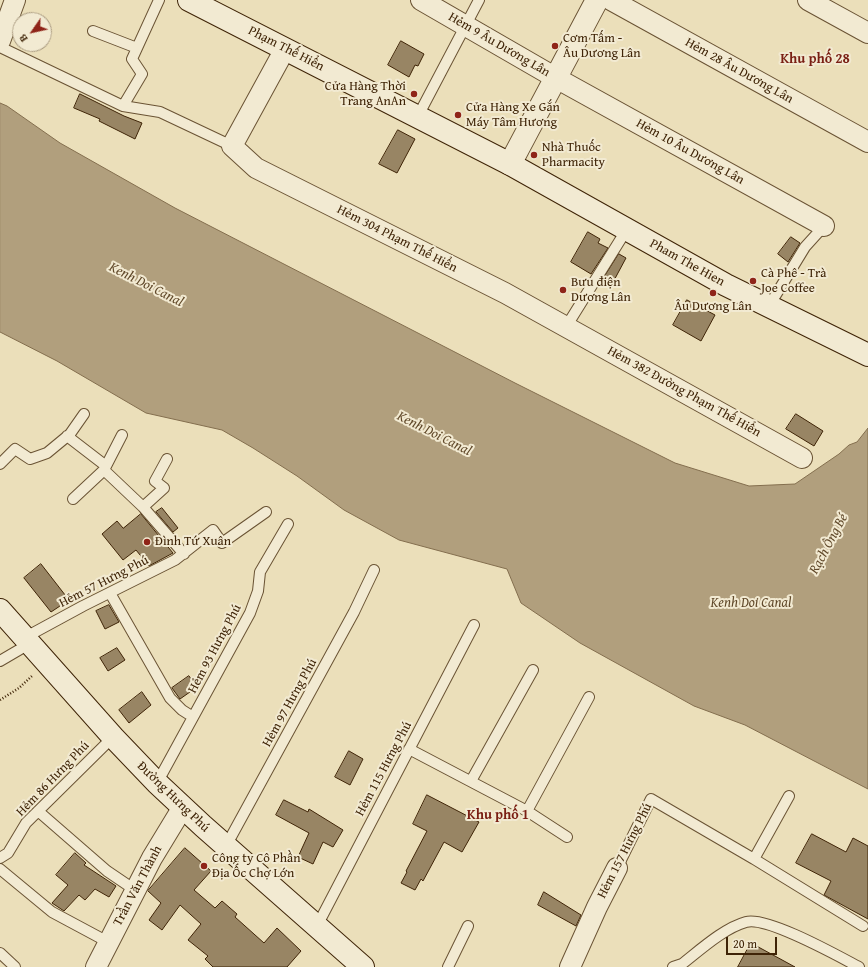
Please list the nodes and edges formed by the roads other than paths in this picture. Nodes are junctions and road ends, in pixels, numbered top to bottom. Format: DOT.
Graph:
graph roads {
  1 [pos="15,0"];
  2 [pos="159,0"];
  3 [pos="189,0"];
  4 [pos="421,0"];
  5 [pos="479,0"];
  6 [pos="597,0"];
  7 [pos="611,0"];
  8 [pos="808,0"];
  9 [pos="466,26"];
  10 [pos="93,31"];
  11 [pos="868,33"];
  12 [pos="0,41"];
  13 [pos="0,47"];
  14 [pos="137,48"];
  15 [pos="285,49"];
  16 [pos="556,78"];
  17 [pos="123,106"];
  18 [pos="418,116"];
  19 [pos="868,142"];
  20 [pos="232,146"];
  21 [pos="510,164"];
  22 [pos="824,226"];
  23 [pos="627,229"];
  24 [pos="769,306"];
  25 [pos="566,327"];
  26 [pos="868,354"];
  27 [pos="84,414"];
  28 [pos="122,435"];
  29 [pos="67,436"];
  30 [pos="802,458"];
  31 [pos="167,459"];
  32 [pos="0,464"];
  33 [pos="105,468"];
  34 [pos="73,499"];
  35 [pos="143,507"];
  36 [pos="266,512"];
  37 [pos="288,524"];
  38 [pos="184,554"];
  39 [pos="374,570"];
  40 [pos="110,593"];
  41 [pos="0,610"];
  42 [pos="474,625"];
  43 [pos="27,641"];
  44 [pos="0,660"];
  45 [pos="533,670"];
  46 [pos="589,697"];
  47 [pos="194,717"];
  48 [pos="112,737"];
  49 [pos="409,749"];
  50 [pos="471,782"];
  51 [pos="157,783"];
  52 [pos="789,796"];
  53 [pos="182,807"];
  54 [pos="527,810"];
  55 [pos="38,811"];
  56 [pos="567,837"];
  57 [pos="226,846"];
  58 [pos="0,858"];
  59 [pos="754,859"];
  60 [pos="617,868"];
  61 [pos="0,869"];
  62 [pos="135,890"];
  63 [pos="317,926"];
  64 [pos="468,926"];
  65 [pos="863,926"];
  66 [pos="0,953"];
  67 [pos="103,959"];
  68 [pos="15,967"];
  69 [pos="363,967"];
  70 [pos="448,967"];
  71 [pos="570,967"];
  72 [pos="673,967"];
  73 [pos="859,967"];
  1 -- 12 [label="street"];
  2 -- 14 [label="lane"];
  3 -- 15 [label="main road, Phạm Thế Hiển"];
  4 -- 9 [label="street, Hẻm 9 Âu Dương Lân"];
  5 -- 9 [label="lane"];
  6 -- 16 [label="main road"];
  7 -- 19 [label="street, Hẻm 28 Âu Dương Lân"];
  8 -- 11 [label="street"];
  9 -- 16 [label="street, Hẻm 9 Âu Dương Lân"];
  9 -- 18 [label="lane"];
  10 -- 14 [label="lane"];
  13 -- 17 [label="lane, Hẻm 304 Phạm Thế Hiển"];
  14 -- 17 [label="lane"];
  15 -- 18 [label="main road, Phạm Thế Hiển"];
  15 -- 20 [label="street"];
  16 -- 21 [label="main road"];
  16 -- 22 [label="street, Hẻm 10 Âu Dương Lân"];
  17 -- 20 [label="lane, Hẻm 304 Phạm Thế Hiển"];
  18 -- 21 [label="main road, Phạm Thế Hiển"];
  20 -- 25 [label="street, Hẻm 304 Phạm Thế Hiển"];
  21 -- 23 [label="main road, Pham The Hien"];
  22 -- 24 [label="lane"];
  23 -- 24 [label="main road, Pham The Hien"];
  23 -- 25 [label="lane"];
  24 -- 26 [label="main road, Pham The Hien"];
  25 -- 30 [label="street, Hẻm 382 Đường Phạm Thế Hiển"];
  27 -- 29 [label="lane"];
  28 -- 33 [label="lane"];
  29 -- 32 [label="lane"];
  29 -- 33 [label="lane"];
  31 -- 35 [label="lane"];
  33 -- 34 [label="lane"];
  33 -- 35 [label="lane"];
  35 -- 38 [label="lane"];
  36 -- 38 [label="lane, Hẻm 57 Hưng Phú"];
  37 -- 47 [label="lane, Hẻm 93 Hưng Phú"];
  38 -- 40 [label="lane, Hẻm 57 Hưng Phú"];
  39 -- 57 [label="lane, Hẻm 97 Hưng Phú"];
  40 -- 43 [label="lane, Hẻm 57 Hưng Phú"];
  40 -- 47 [label="lane"];
  41 -- 43 [label="main road, Đường Hưng Phú"];
  42 -- 49 [label="lane, Hẻm 115 Hưng Phú"];
  43 -- 44 [label="lane, Hẻm 57 Hưng Phú"];
  43 -- 48 [label="main road, Đường Hưng Phú"];
  45 -- 50 [label="lane"];
  46 -- 54 [label="lane"];
  47 -- 51 [label="lane, Hẻm 93 Hưng Phú"];
  48 -- 51 [label="main road, Đường Hưng Phú"];
  48 -- 55 [label="lane, Hẻm 86 Hưng Phú"];
  49 -- 50 [label="lane"];
  49 -- 63 [label="lane, Hẻm 115 Hưng Phú"];
  50 -- 54 [label="lane"];
  51 -- 53 [label="main road, Đường Hưng Phú"];
  52 -- 59 [label="lane"];
  53 -- 57 [label="main road, Đường Hưng Phú"];
  53 -- 62 [label="street, Trần Văn Thành"];
  54 -- 56 [label="lane"];
  55 -- 58 [label="lane, Hẻm 86 Hưng Phú"];
  55 -- 62 [label="lane"];
  57 -- 63 [label="main road, Đường Hưng Phú"];
  59 -- 60 [label="lane, Hẻm 157 Hưng Phú"];
  59 -- 65 [label="lane, Hẻm 157 Hưng Phú"];
  60 -- 71 [label="street, Hẻm 157 Hưng Phú"];
  61 -- 67 [label="lane"];
  62 -- 67 [label="street, Trần Văn Thành"];
  63 -- 69 [label="main road, Đường Hưng Phú"];
  64 -- 70 [label="lane"];
  66 -- 68 [label="lane"];
  72 -- 73 [label="lane"];
}
